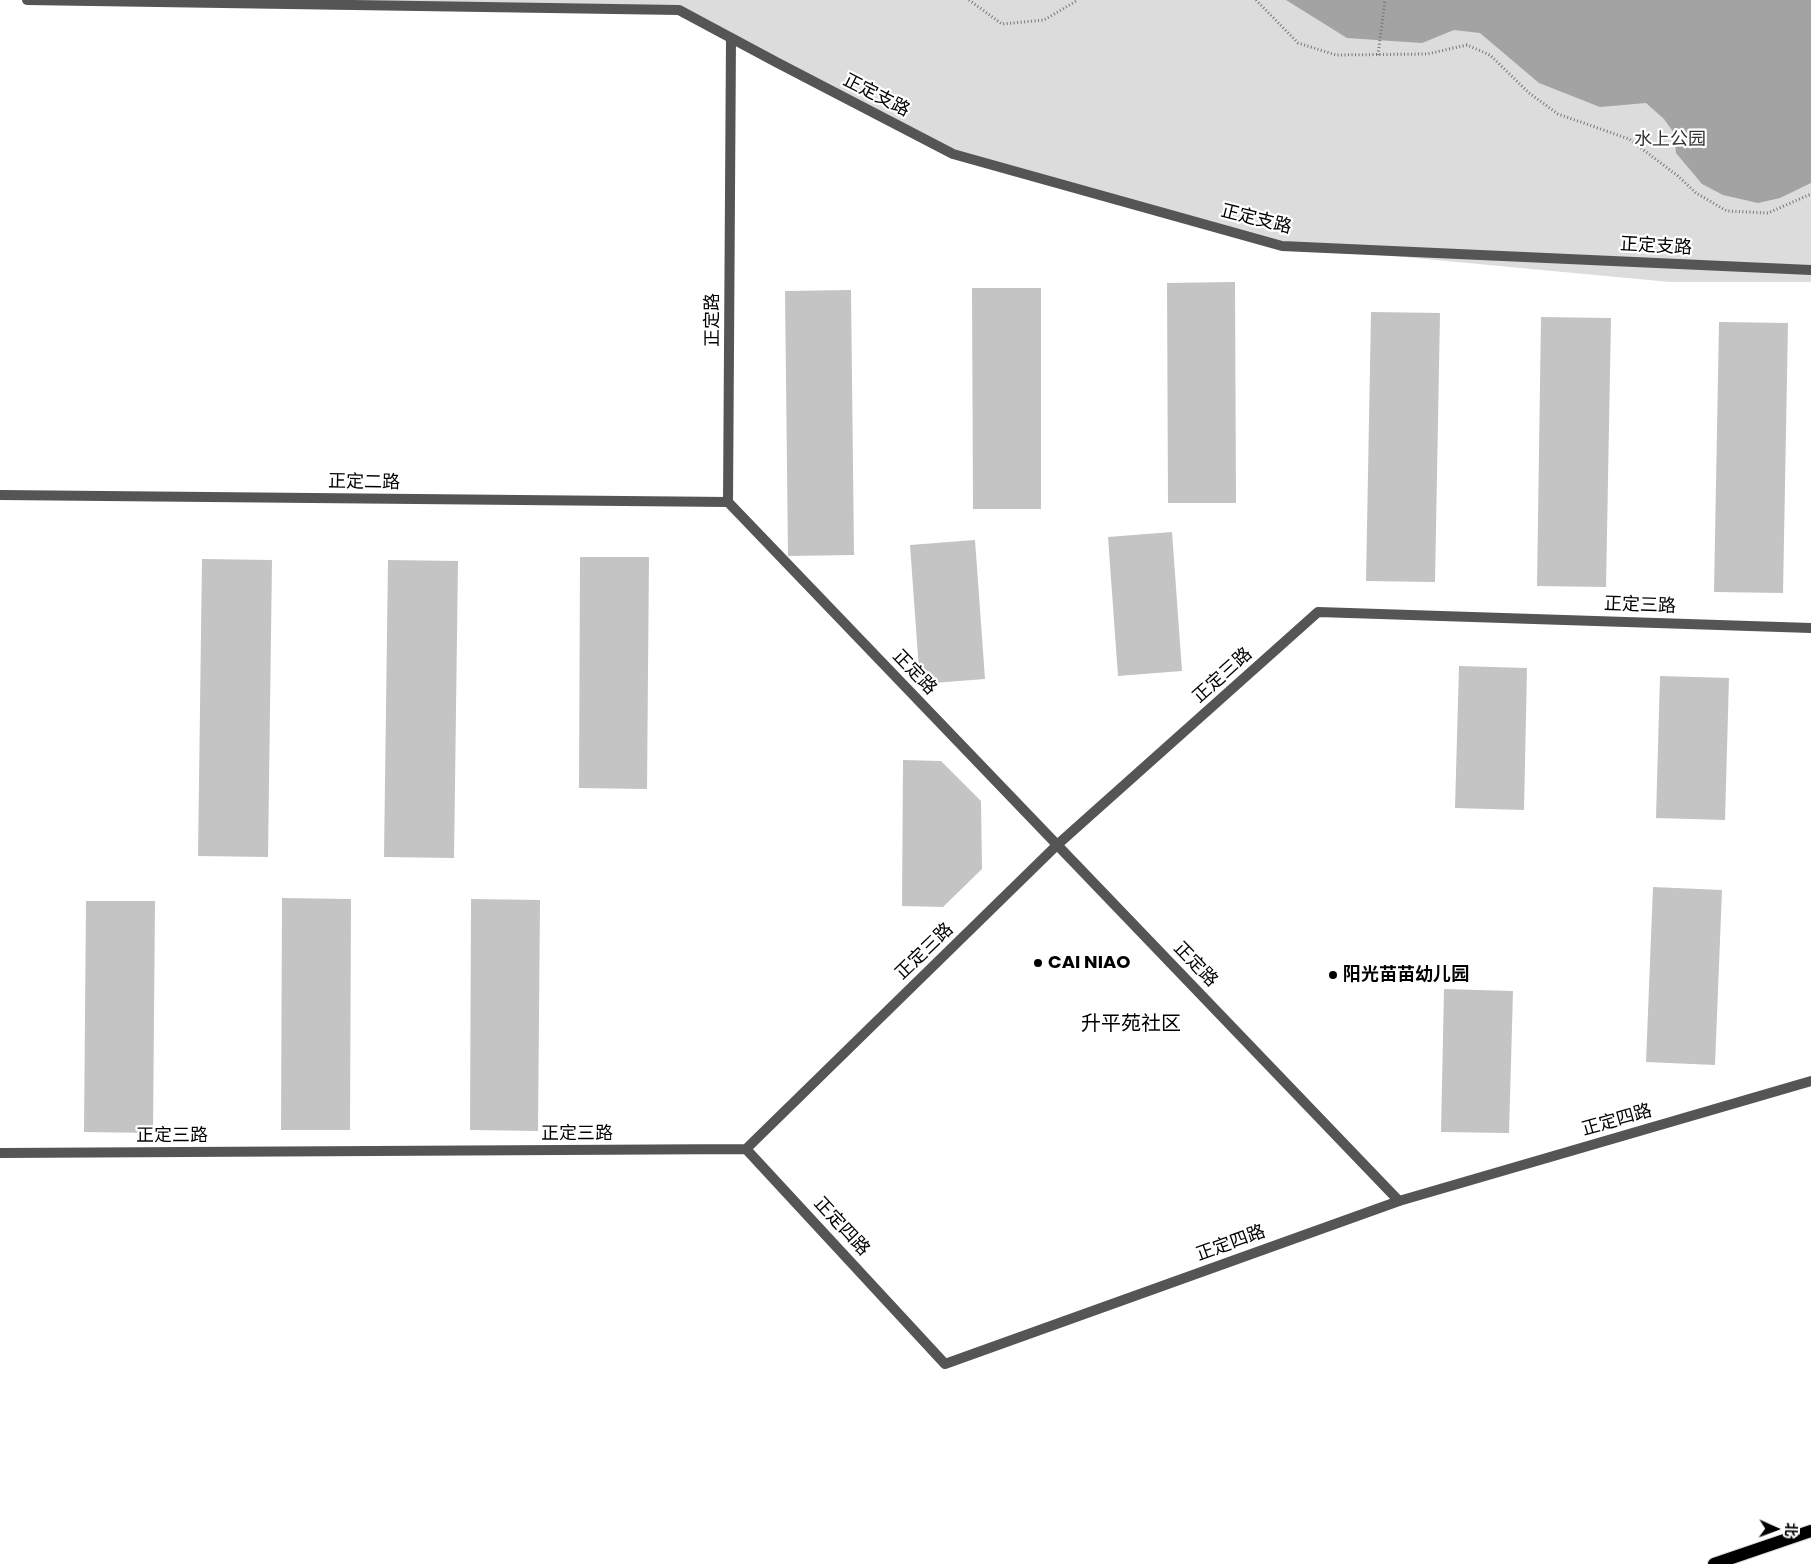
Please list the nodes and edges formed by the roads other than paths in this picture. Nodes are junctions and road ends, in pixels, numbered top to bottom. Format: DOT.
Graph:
graph roads {
  1 [pos="27,0"];
  2 [pos="731,38"];
  3 [pos="1811,270"];
  4 [pos="0,495"];
  5 [pos="728,502"];
  6 [pos="1811,628"];
  7 [pos="1057,846"];
  8 [pos="1811,1081"];
  9 [pos="746,1149"];
  10 [pos="0,1153"];
  11 [pos="1399,1201"];
  12 [pos="1811,1531"];
  13 [pos="1714,1564"];
  1 -- 2 [label="street, 正定支路"];
  2 -- 3 [label="street, 正定支路"];
  2 -- 5 [label="street, 正定路"];
  4 -- 5 [label="street, 正定二路"];
  5 -- 7 [label="street, 正定路"];
  6 -- 7 [label="street, 正定三路"];
  7 -- 9 [label="street, 正定三路"];
  7 -- 11 [label="street, 正定路"];
  8 -- 11 [label="street, 正定四路"];
  9 -- 10 [label="street, 正定三路"];
  9 -- 11 [label="street, 正定四路"];
  12 -- 13 [label="main road"];
}
